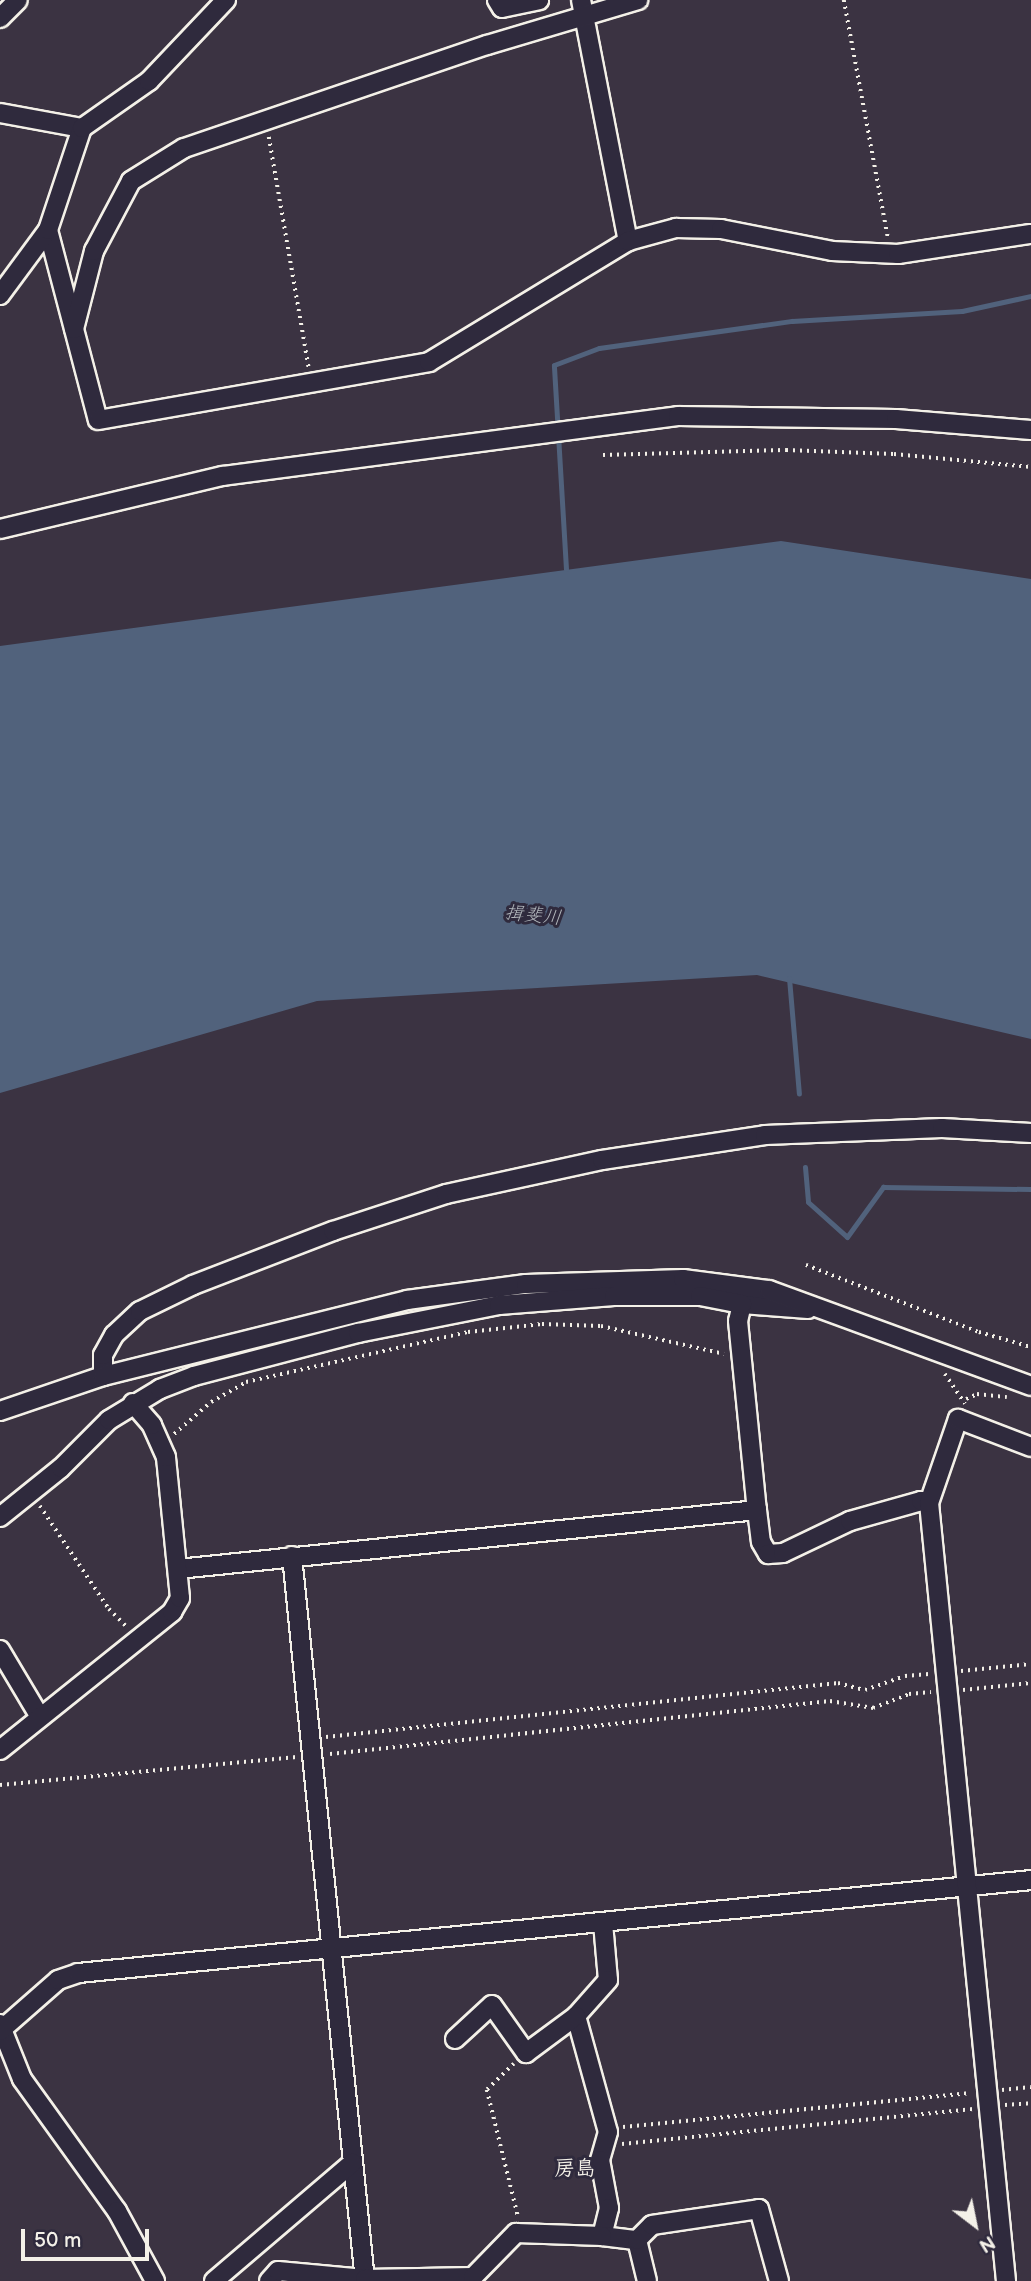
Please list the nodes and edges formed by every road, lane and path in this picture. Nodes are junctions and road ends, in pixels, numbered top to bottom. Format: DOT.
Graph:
graph roads {
  1 [pos="18,0"];
  2 [pos="226,0"];
  3 [pos="497,0"];
  4 [pos="539,0"];
  5 [pos="638,0"];
  6 [pos="844,0"];
  7 [pos="583,8"];
  8 [pos="0,18"];
  9 [pos="0,113"];
  10 [pos="265,120"];
  11 [pos="82,128"];
  12 [pos="48,230"];
  13 [pos="1031,234"];
  14 [pos="628,241"];
  15 [pos="891,254"];
  16 [pos="0,295"];
  17 [pos="74,329"];
  18 [pos="312,380"];
  19 [pos="1031,430"];
  20 [pos="603,454"];
  21 [pos="1031,467"];
  22 [pos="0,529"];
  23 [pos="1031,1133"];
  24 [pos="806,1265"];
  25 [pos="742,1304"];
  26 [pos="813,1304"];
  27 [pos="1031,1347"];
  28 [pos="743,1359"];
  29 [pos="942,1370"];
  30 [pos="103,1376"];
  31 [pos="1026,1393"];
  32 [pos="966,1399"];
  33 [pos="132,1403"];
  34 [pos="0,1411"];
  35 [pos="962,1420"];
  36 [pos="161,1445"];
  37 [pos="1031,1447"];
  38 [pos="31,1492"];
  39 [pos="929,1503"];
  40 [pos="757,1510"];
  41 [pos="0,1517"];
  42 [pos="292,1556"];
  43 [pos="178,1569"];
  44 [pos="139,1638"];
  45 [pos="0,1650"];
  46 [pos="1031,1664"];
  47 [pos="945,1672"];
  48 [pos="1031,1683"];
  49 [pos="947,1691"];
  50 [pos="40,1717"];
  51 [pos="311,1747"];
  52 [pos="0,1750"];
  53 [pos="0,1785"];
  54 [pos="1031,1880"];
  55 [pos="966,1886"];
  56 [pos="603,1923"];
  57 [pos="333,1950"];
  58 [pos="576,2016"];
  59 [pos="1,2028"];
  60 [pos="455,2039"];
  61 [pos="526,2053"];
  62 [pos="1031,2087"];
  63 [pos="989,2099"];
  64 [pos="1031,2103"];
  65 [pos="606,2137"];
  66 [pos="352,2163"];
  67 [pos="519,2233"];
  68 [pos="602,2236"];
  69 [pos="637,2240"];
  70 [pos="365,2280"];
  71 [pos="155,2281"];
  72 [pos="214,2281"];
  73 [pos="269,2281"];
  74 [pos="647,2281"];
  75 [pos="779,2281"];
  76 [pos="1006,2281"];
  1 -- 8 [label="street"];
  2 -- 11 [label="street"];
  3 -- 4 [label="street"];
  5 -- 7 [label="street"];
  6 -- 15 [label="path"];
  7 -- 10 [label="street"];
  7 -- 14 [label="street"];
  9 -- 11 [label="street"];
  10 -- 17 [label="street"];
  10 -- 18 [label="path"];
  11 -- 12 [label="street"];
  12 -- 16 [label="street"];
  12 -- 17 [label="street"];
  13 -- 15 [label="street"];
  14 -- 15 [label="street"];
  14 -- 18 [label="street"];
  17 -- 18 [label="street"];
  19 -- 22 [label="street"];
  20 -- 21 [label="path"];
  23 -- 30 [label="street"];
  24 -- 27 [label="path"];
  25 -- 26 [label="street"];
  25 -- 28 [label="street"];
  25 -- 33 [label="street"];
  26 -- 30 [label="street"];
  26 -- 31 [label="street"];
  28 -- 36 [label="path"];
  28 -- 40 [label="street"];
  29 -- 32 [label="path"];
  30 -- 34 [label="street"];
  31 -- 32 [label="path"];
  32 -- 35 [label="path"];
  33 -- 36 [label="street"];
  33 -- 38 [label="street"];
  35 -- 37 [label="street"];
  35 -- 39 [label="street"];
  36 -- 43 [label="street"];
  38 -- 41 [label="street"];
  38 -- 44 [label="path"];
  39 -- 40 [label="street"];
  39 -- 47 [label="street"];
  40 -- 42 [label="street"];
  42 -- 43 [label="street"];
  42 -- 51 [label="street"];
  43 -- 44 [label="street"];
  44 -- 50 [label="street"];
  45 -- 50 [label="street"];
  46 -- 47 [label="path"];
  47 -- 49 [label="street"];
  47 -- 51 [label="path"];
  48 -- 49 [label="path"];
  49 -- 51 [label="path"];
  49 -- 55 [label="street"];
  50 -- 52 [label="street"];
  51 -- 53 [label="path"];
  51 -- 57 [label="street"];
  54 -- 55 [label="street"];
  55 -- 56 [label="street"];
  55 -- 63 [label="street"];
  56 -- 57 [label="street"];
  56 -- 58 [label="street"];
  57 -- 59 [label="street"];
  57 -- 66 [label="street"];
  58 -- 61 [label="street"];
  58 -- 65 [label="street"];
  59 -- 71 [label="street"];
  60 -- 61 [label="street"];
  61 -- 67 [label="path"];
  62 -- 63 [label="path"];
  63 -- 64 [label="path"];
  63 -- 65 [label="path"];
  63 -- 65 [label="path"];
  63 -- 76 [label="street"];
  65 -- 68 [label="street"];
  66 -- 70 [label="street"];
  66 -- 72 [label="street"];
  67 -- 68 [label="street"];
  67 -- 70 [label="street"];
  68 -- 69 [label="street"];
  69 -- 74 [label="street"];
  69 -- 75 [label="street"];
  70 -- 73 [label="street"];
}
